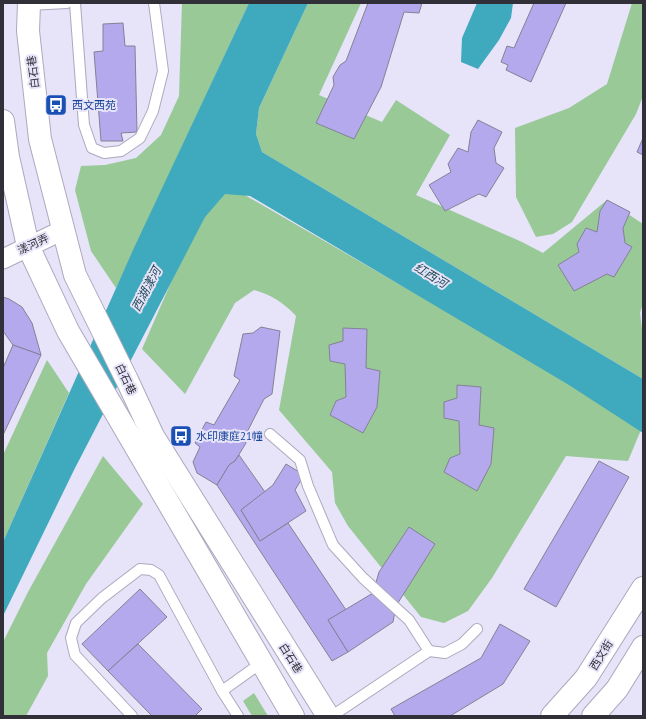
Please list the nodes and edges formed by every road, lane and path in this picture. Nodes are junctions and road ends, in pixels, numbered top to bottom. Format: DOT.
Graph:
graph roads {
  1 [pos="67,3"];
  2 [pos="75,3"];
  3 [pos="154,3"];
  4 [pos="29,4"];
  5 [pos="3,121"];
  6 [pos="63,230"];
  7 [pos="28,246"];
  8 [pos="3,259"];
  9 [pos="270,434"];
  10 [pos="643,588"];
  11 [pos="476,629"];
  12 [pos="643,647"];
  13 [pos="429,651"];
  14 [pos="261,663"];
  15 [pos="222,691"];
  16 [pos="132,716"];
  17 [pos="238,716"];
  18 [pos="293,716"];
  19 [pos="328,716"];
  20 [pos="332,716"];
  21 [pos="552,716"];
  22 [pos="594,716"];
  1 -- 4 [label="lane"];
  2 -- 3 [label="lane"];
  4 -- 6 [label="main road, 白石巷"];
  5 -- 7 [label="main road"];
  6 -- 7 [label="street, 漾河弄"];
  6 -- 19 [label="main road, 白石巷"];
  7 -- 8 [label="street, 漾河弄"];
  7 -- 14 [label="main road"];
  9 -- 13 [label="lane"];
  10 -- 21 [label="main road, 西文街"];
  11 -- 13 [label="lane"];
  12 -- 22 [label="main road"];
  13 -- 20 [label="lane"];
  14 -- 15 [label="lane"];
  14 -- 18 [label="main road"];
  15 -- 16 [label="lane"];
  15 -- 17 [label="lane"];
}
